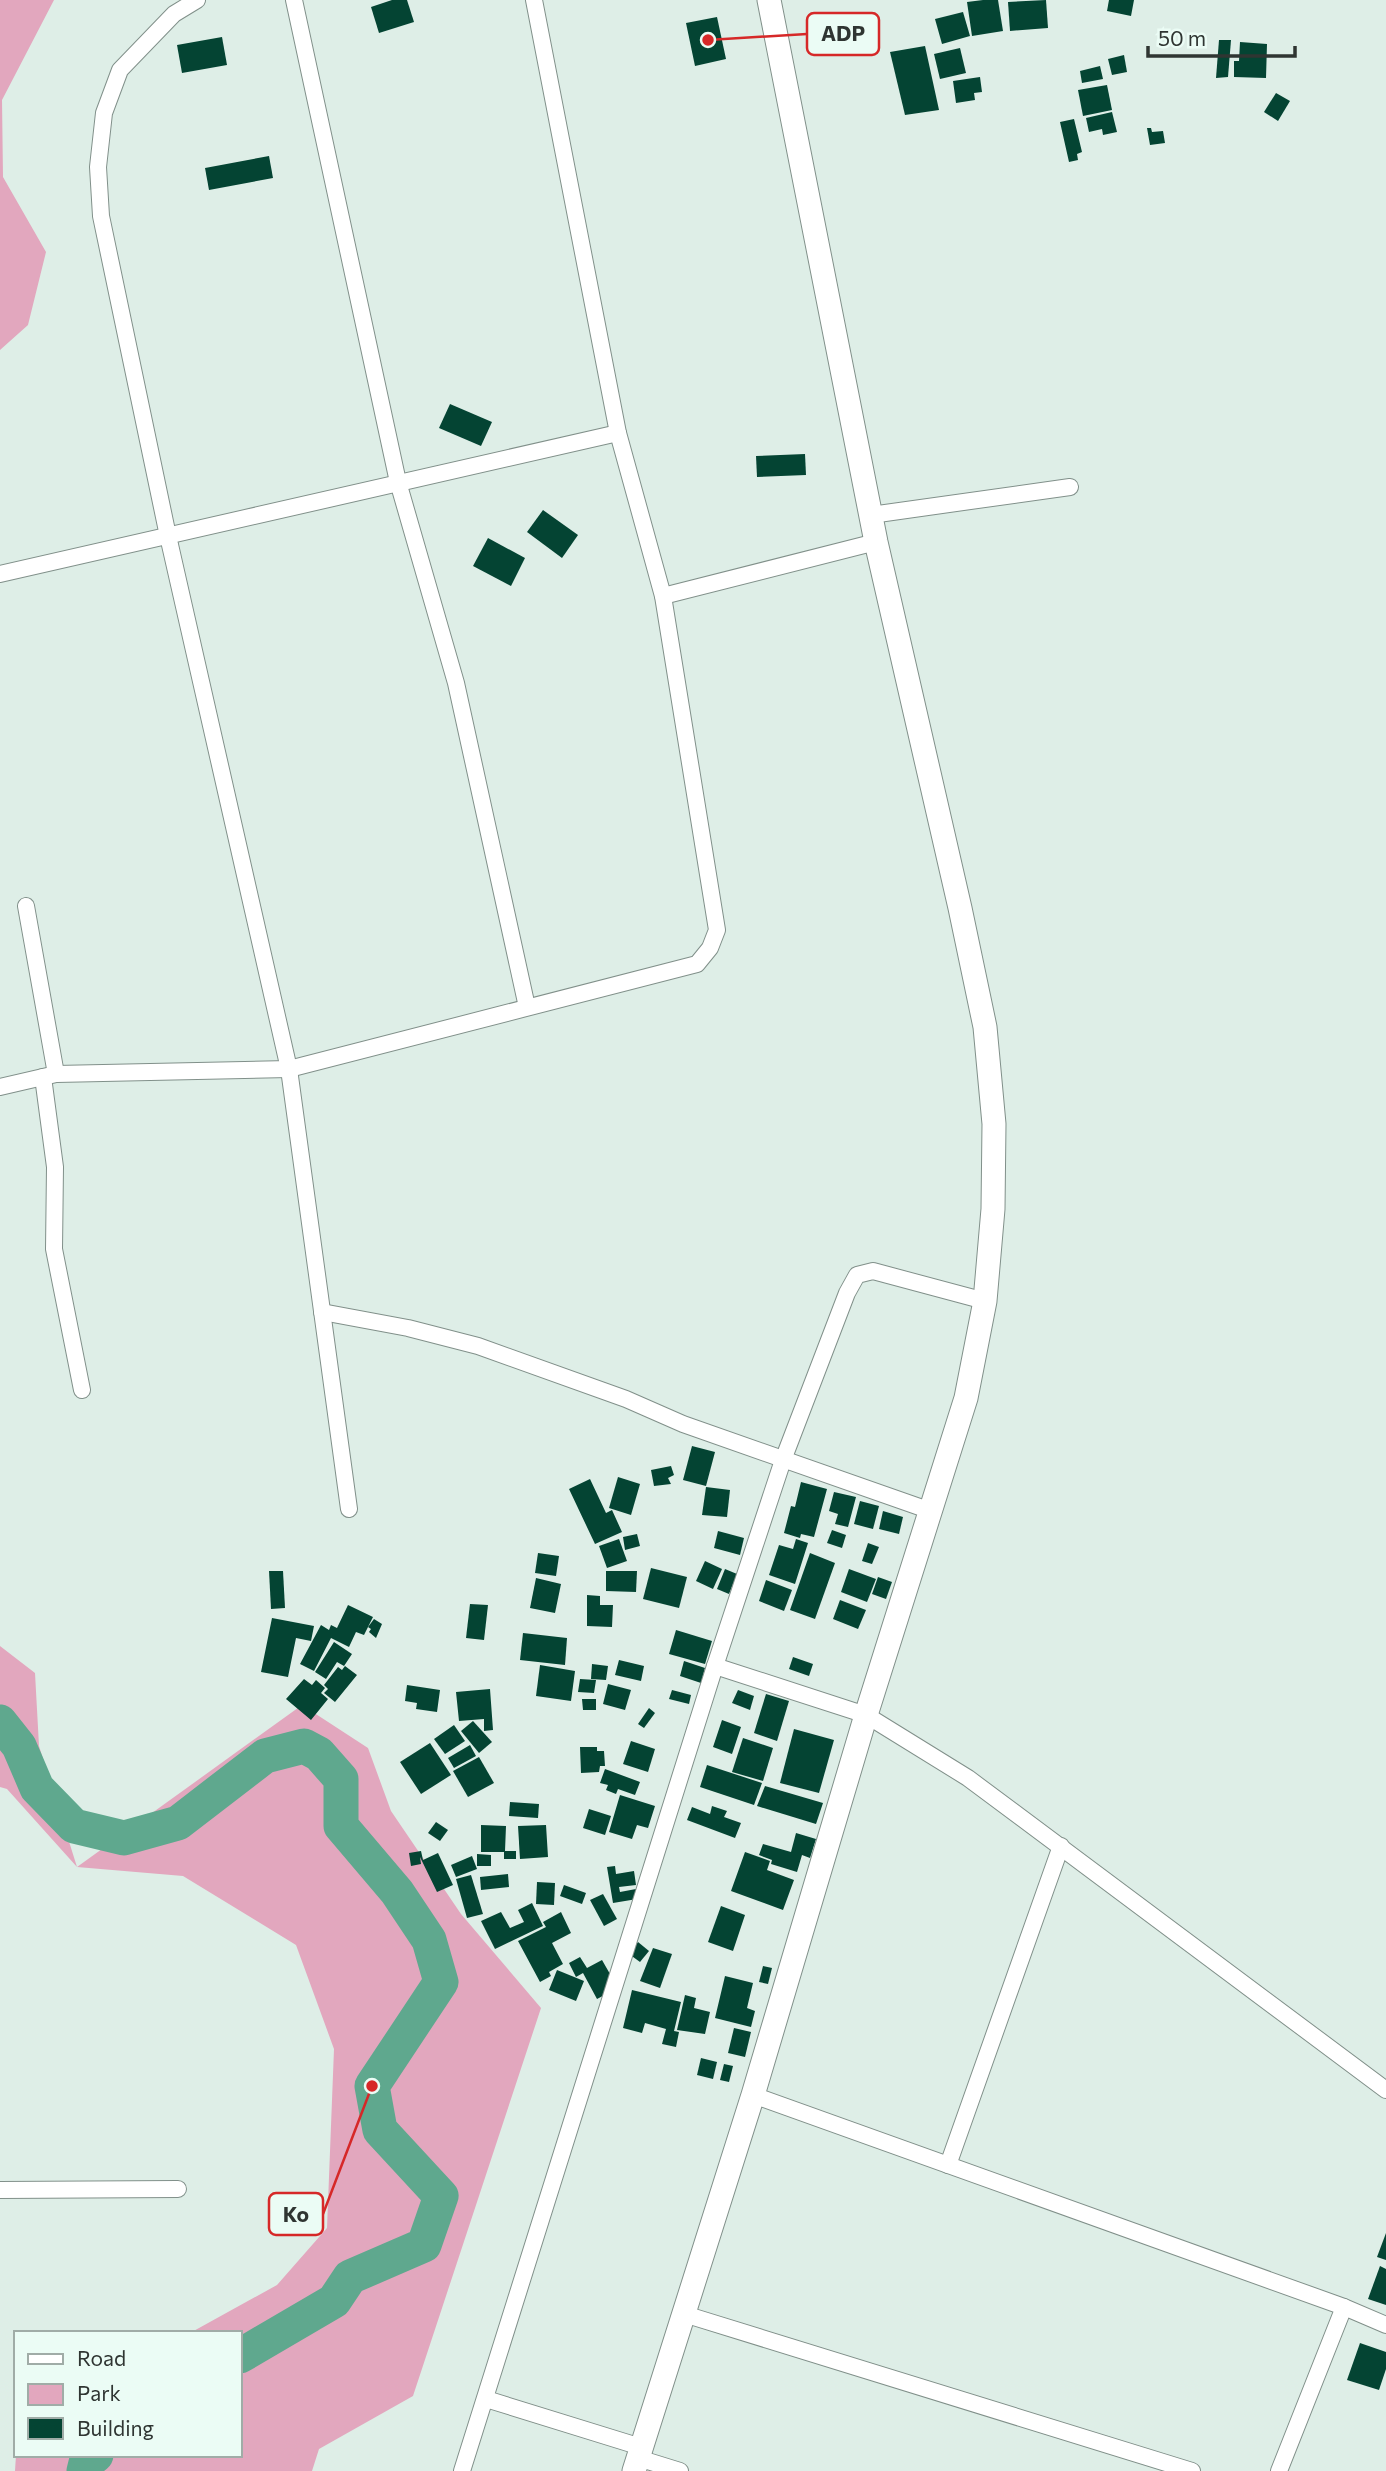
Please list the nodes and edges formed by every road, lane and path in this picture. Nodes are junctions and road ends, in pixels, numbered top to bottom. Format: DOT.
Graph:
graph roads {
  1 [pos="197,0"];
  2 [pos="294,0"];
  3 [pos="534,0"];
  4 [pos="769,0"];
  5 [pos="618,433"];
  6 [pos="398,482"];
  7 [pos="1070,487"];
  8 [pos="871,515"];
  9 [pos="168,536"];
  10 [pos="876,542"];
  11 [pos="0,574"];
  12 [pos="663,596"];
  13 [pos="26,906"];
  14 [pos="527,1007"];
  15 [pos="289,1069"];
  16 [pos="49,1075"];
  17 [pos="0,1087"];
  18 [pos="985,1301"];
  19 [pos="322,1312"];
  20 [pos="82,1390"];
  21 [pos="783,1460"];
  22 [pos="349,1509"];
  23 [pos="931,1511"];
  24 [pos="715,1666"];
  25 [pos="866,1715"];
  26 [pos="1061,1846"];
  27 [pos="1386,2090"];
  28 [pos="753,2095"];
  29 [pos="948,2165"];
  30 [pos="178,2189"];
  31 [pos="0,2190"];
  32 [pos="1344,2306"];
  33 [pos="684,2314"];
  34 [pos="1386,2325"];
  35 [pos="486,2399"];
  36 [pos="638,2459"];
  37 [pos="462,2471"];
  38 [pos="680,2471"];
  39 [pos="1192,2471"];
  40 [pos="1279,2471"];
  1 -- 9 [label="street"];
  2 -- 6 [label="street"];
  3 -- 5 [label="street"];
  4 -- 8 [label="main road"];
  5 -- 6 [label="street"];
  5 -- 12 [label="street"];
  6 -- 9 [label="street"];
  6 -- 14 [label="street"];
  7 -- 8 [label="street"];
  8 -- 10 [label="main road"];
  9 -- 11 [label="street"];
  9 -- 15 [label="street"];
  10 -- 12 [label="street"];
  10 -- 18 [label="main road"];
  12 -- 14 [label="street"];
  13 -- 16 [label="street"];
  14 -- 15 [label="street"];
  15 -- 16 [label="street"];
  15 -- 19 [label="street"];
  16 -- 17 [label="street"];
  16 -- 20 [label="street"];
  18 -- 21 [label="street"];
  18 -- 23 [label="main road"];
  19 -- 21 [label="street"];
  19 -- 22 [label="street"];
  21 -- 23 [label="street"];
  21 -- 24 [label="street"];
  23 -- 25 [label="main road"];
  24 -- 25 [label="street"];
  24 -- 35 [label="street"];
  25 -- 26 [label="street"];
  25 -- 28 [label="main road"];
  26 -- 27 [label="street"];
  26 -- 29 [label="street"];
  28 -- 29 [label="street"];
  28 -- 33 [label="main road"];
  29 -- 32 [label="street"];
  30 -- 31 [label="street"];
  32 -- 34 [label="street"];
  32 -- 40 [label="street"];
  33 -- 36 [label="main road"];
  33 -- 39 [label="street"];
  35 -- 36 [label="street"];
  35 -- 37 [label="street"];
  36 -- 38 [label="street"];
}
